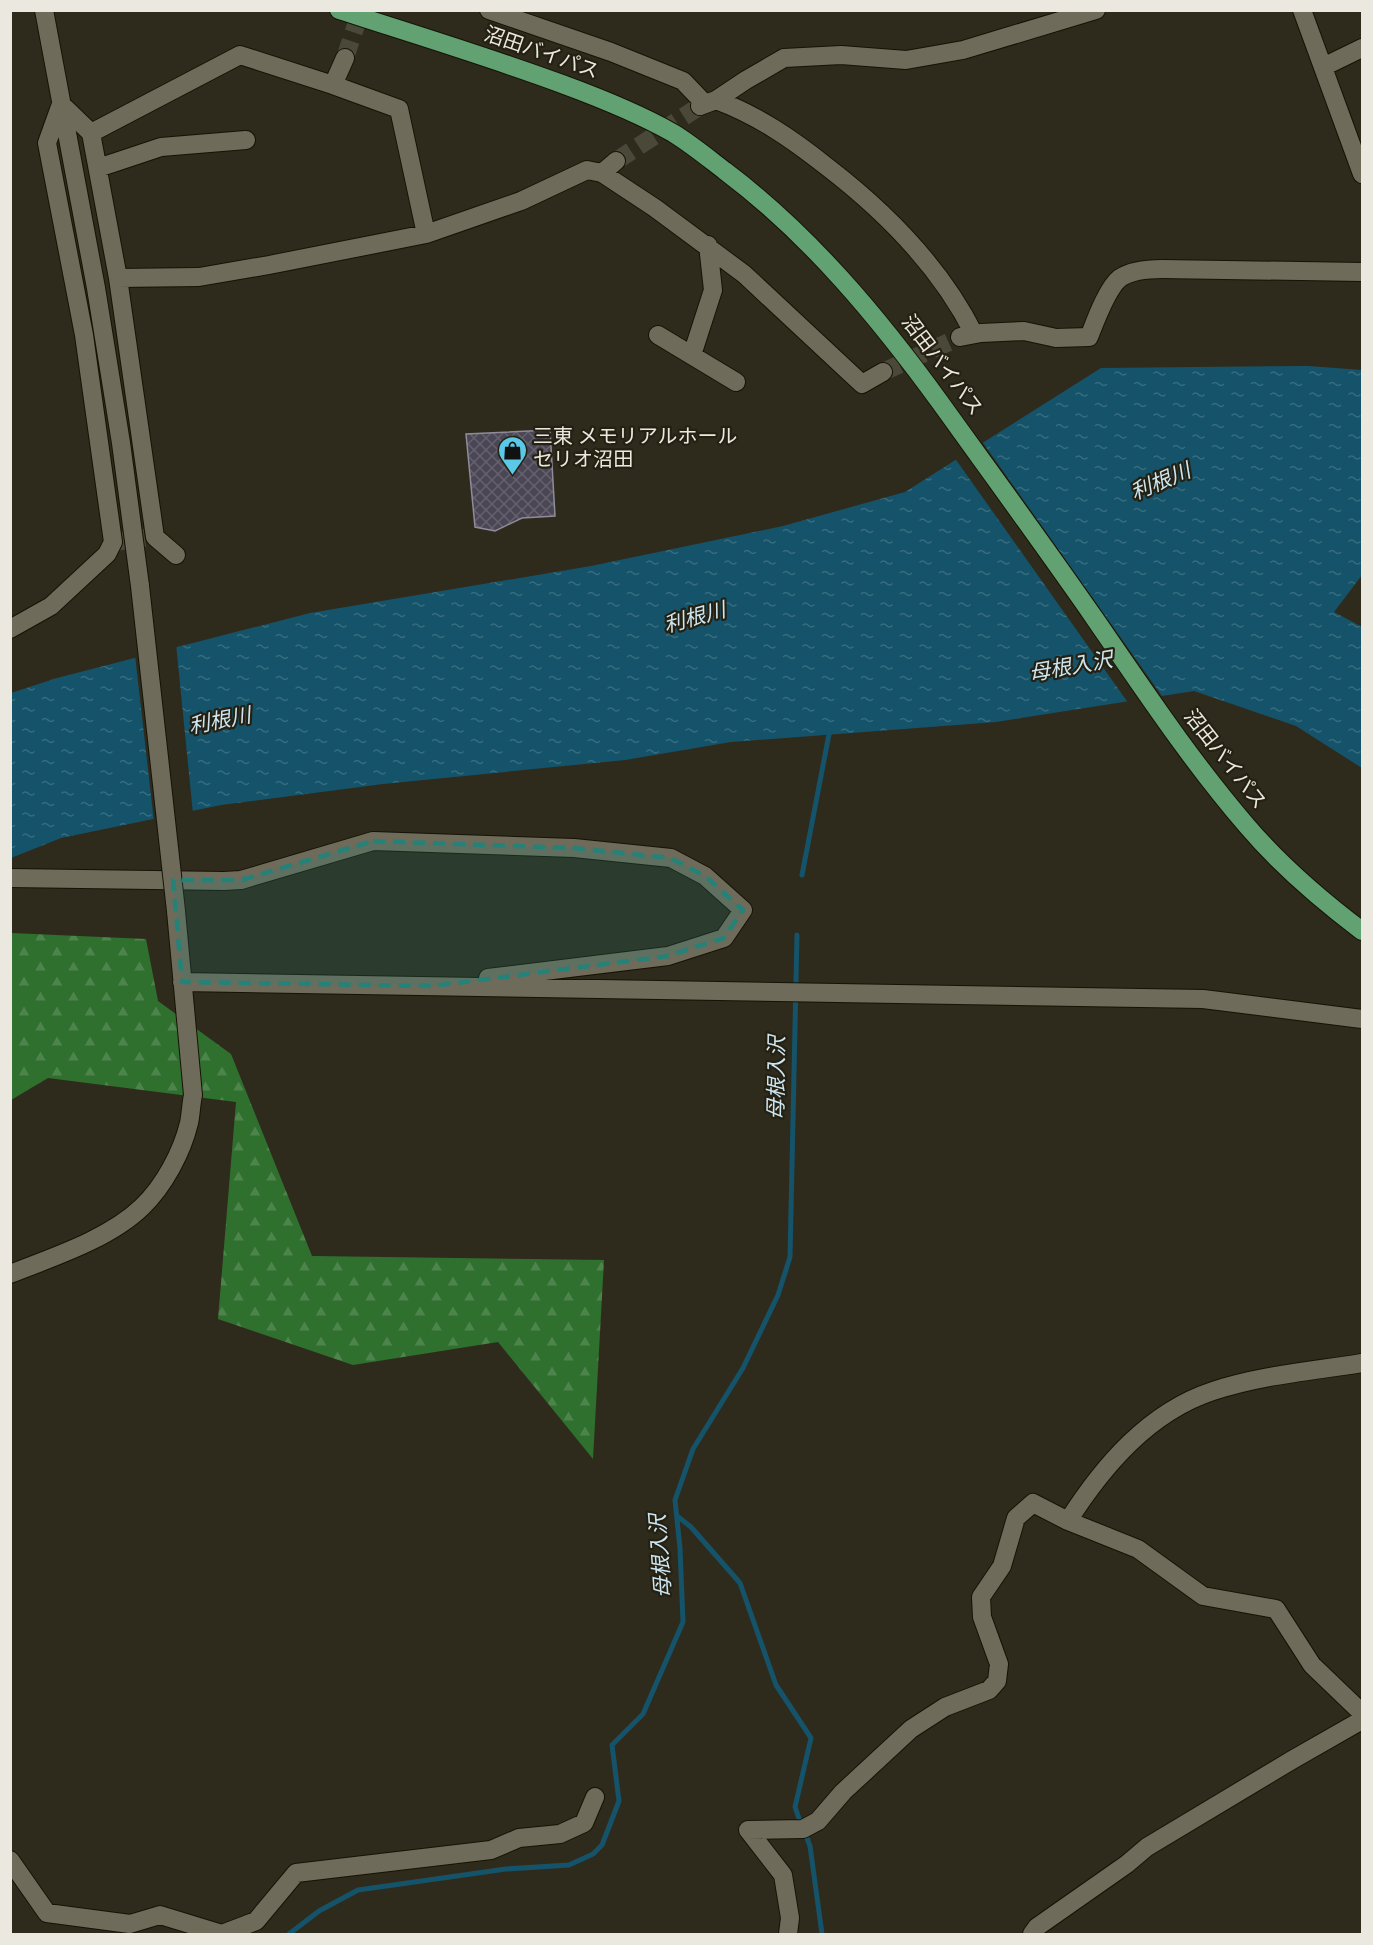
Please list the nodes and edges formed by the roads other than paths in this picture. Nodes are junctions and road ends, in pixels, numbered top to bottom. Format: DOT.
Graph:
graph roads {
  1 [pos="44,10"];
  2 [pos="339,10"];
  3 [pos="1302,10"];
  4 [pos="496,12"];
  5 [pos="1088,12"];
  6 [pos="1362,48"];
  7 [pos="345,58"];
  8 [pos="1323,67"];
  9 [pos="333,85"];
  10 [pos="707,103"];
  11 [pos="61,104"];
  12 [pos="91,133"];
  13 [pos="246,140"];
  14 [pos="616,160"];
  15 [pos="98,168"];
  16 [pos="602,173"];
  17 [pos="1362,174"];
  18 [pos="426,234"];
  19 [pos="708,245"];
  20 [pos="1362,272"];
  21 [pos="118,278"];
  22 [pos="658,334"];
  23 [pos="692,355"];
  24 [pos="883,372"];
  25 [pos="736,382"];
  26 [pos="176,555"];
  27 [pos="10,629"];
  28 [pos="10,878"];
  29 [pos="1362,932"];
  30 [pos="182,982"];
  31 [pos="433,986"];
  32 [pos="1362,1019"];
  33 [pos="10,1274"];
  34 [pos="1362,1363"];
  35 [pos="1068,1521"];
  36 [pos="1362,1713"];
  37 [pos="1362,1720"];
  38 [pos="595,1797"];
  39 [pos="11,1862"];
  40 [pos="788,1935"];
  41 [pos="1032,1935"];
  1 -- 11 [label="street"];
  2 -- 29 [label="highway, 沼田バイパス"];
  3 -- 8 [label="street"];
  4 -- 10 [label="street"];
  5 -- 10 [label="street"];
  6 -- 8 [label="street"];
  7 -- 9 [label="street"];
  8 -- 17 [label="street"];
  9 -- 12 [label="street"];
  9 -- 18 [label="street"];
  10 -- 20 [label="street"];
  11 -- 12 [label="street"];
  11 -- 27 [label="street"];
  11 -- 30 [label="street, bridge"];
  12 -- 15 [label="street"];
  13 -- 15 [label="street"];
  14 -- 16 [label="street"];
  15 -- 21 [label="street"];
  16 -- 18 [label="street"];
  16 -- 19 [label="street"];
  18 -- 21 [label="street"];
  19 -- 23 [label="street"];
  19 -- 24 [label="street"];
  21 -- 26 [label="street"];
  22 -- 23 [label="street"];
  23 -- 25 [label="street"];
  28 -- 31 [label="street"];
  30 -- 31 [label="street"];
  30 -- 33 [label="street"];
  31 -- 32 [label="street"];
  34 -- 35 [label="street"];
  35 -- 36 [label="street"];
  35 -- 40 [label="street"];
  37 -- 41 [label="street"];
  38 -- 39 [label="street"];
}
